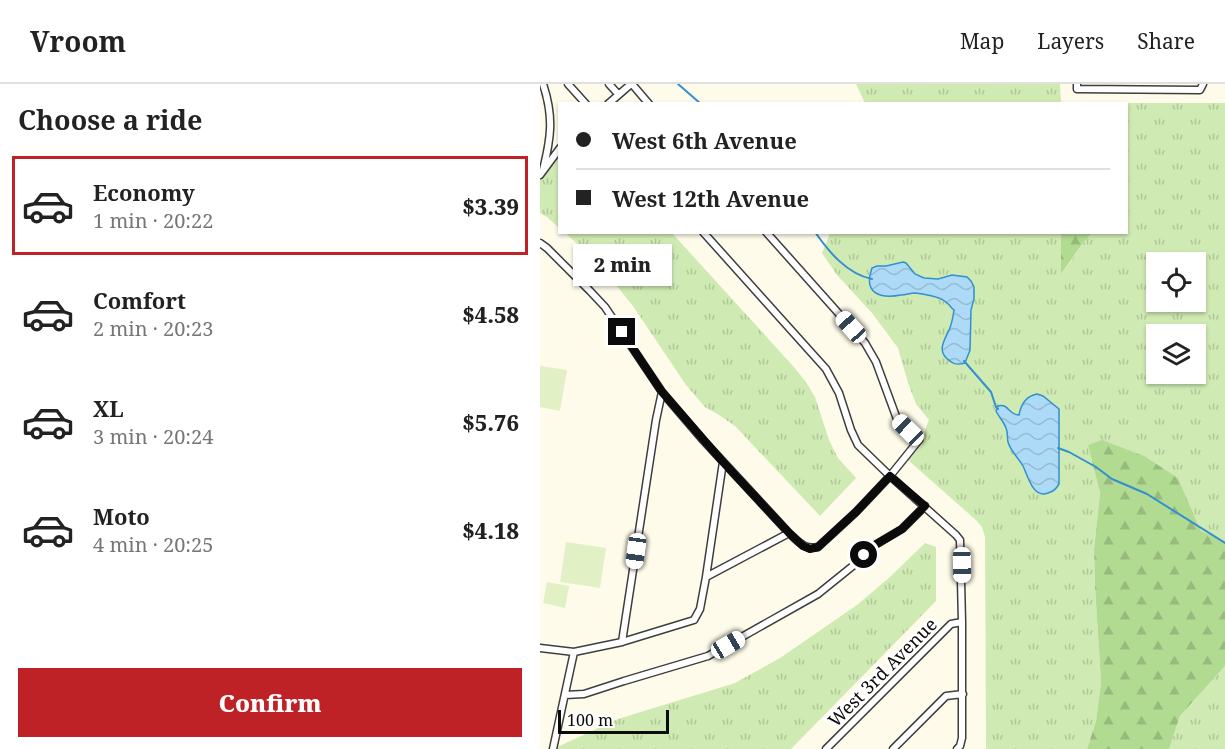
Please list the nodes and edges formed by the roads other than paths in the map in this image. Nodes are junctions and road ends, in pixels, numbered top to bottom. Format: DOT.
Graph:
graph roads {
  1 [pos="543,84"];
  2 [pos="568,84"];
  3 [pos="609,84"];
  4 [pos="632,84"];
  5 [pos="1077,86"];
  6 [pos="1202,87"];
  7 [pos="618,94"];
  8 [pos="584,102"];
  9 [pos="610,102"];
  10 [pos="647,102"];
  11 [pos="558,151"];
  12 [pos="541,173"];
  13 [pos="705,234"];
  14 [pos="767,234"];
  15 [pos="540,243"];
  16 [pos="662,392"];
  17 [pos="723,462"];
  18 [pos="890,476"];
  19 [pos="925,506"];
  20 [pos="789,533"];
  21 [pos="706,577"];
  22 [pos="962,622"];
  23 [pos="622,642"];
  24 [pos="540,648"];
  25 [pos="574,652"];
  26 [pos="963,694"];
  27 [pos="565,695"];
  28 [pos="553,749"];
  29 [pos="826,749"];
  30 [pos="893,749"];
  31 [pos="957,749"];
  1 -- 12 [label="street"];
  2 -- 8 [label="street"];
  3 -- 7 [label="street"];
  4 -- 7 [label="street"];
  4 -- 10 [label="street"];
  5 -- 6 [label="street"];
  7 -- 9 [label="street"];
  11 -- 12 [label="street"];
  13 -- 18 [label="street"];
  14 -- 18 [label="street"];
  15 -- 16 [label="street"];
  16 -- 17 [label="street"];
  16 -- 23 [label="street"];
  17 -- 20 [label="street"];
  17 -- 21 [label="street"];
  18 -- 19 [label="street"];
  18 -- 20 [label="street"];
  19 -- 22 [label="street"];
  19 -- 27 [label="street"];
  20 -- 21 [label="street"];
  21 -- 23 [label="street"];
  22 -- 26 [label="street"];
  22 -- 29 [label="street, West 3rd Avenue"];
  23 -- 25 [label="street"];
  24 -- 25 [label="street"];
  25 -- 27 [label="street"];
  26 -- 30 [label="street"];
  26 -- 31 [label="street"];
  27 -- 28 [label="street"];
}
